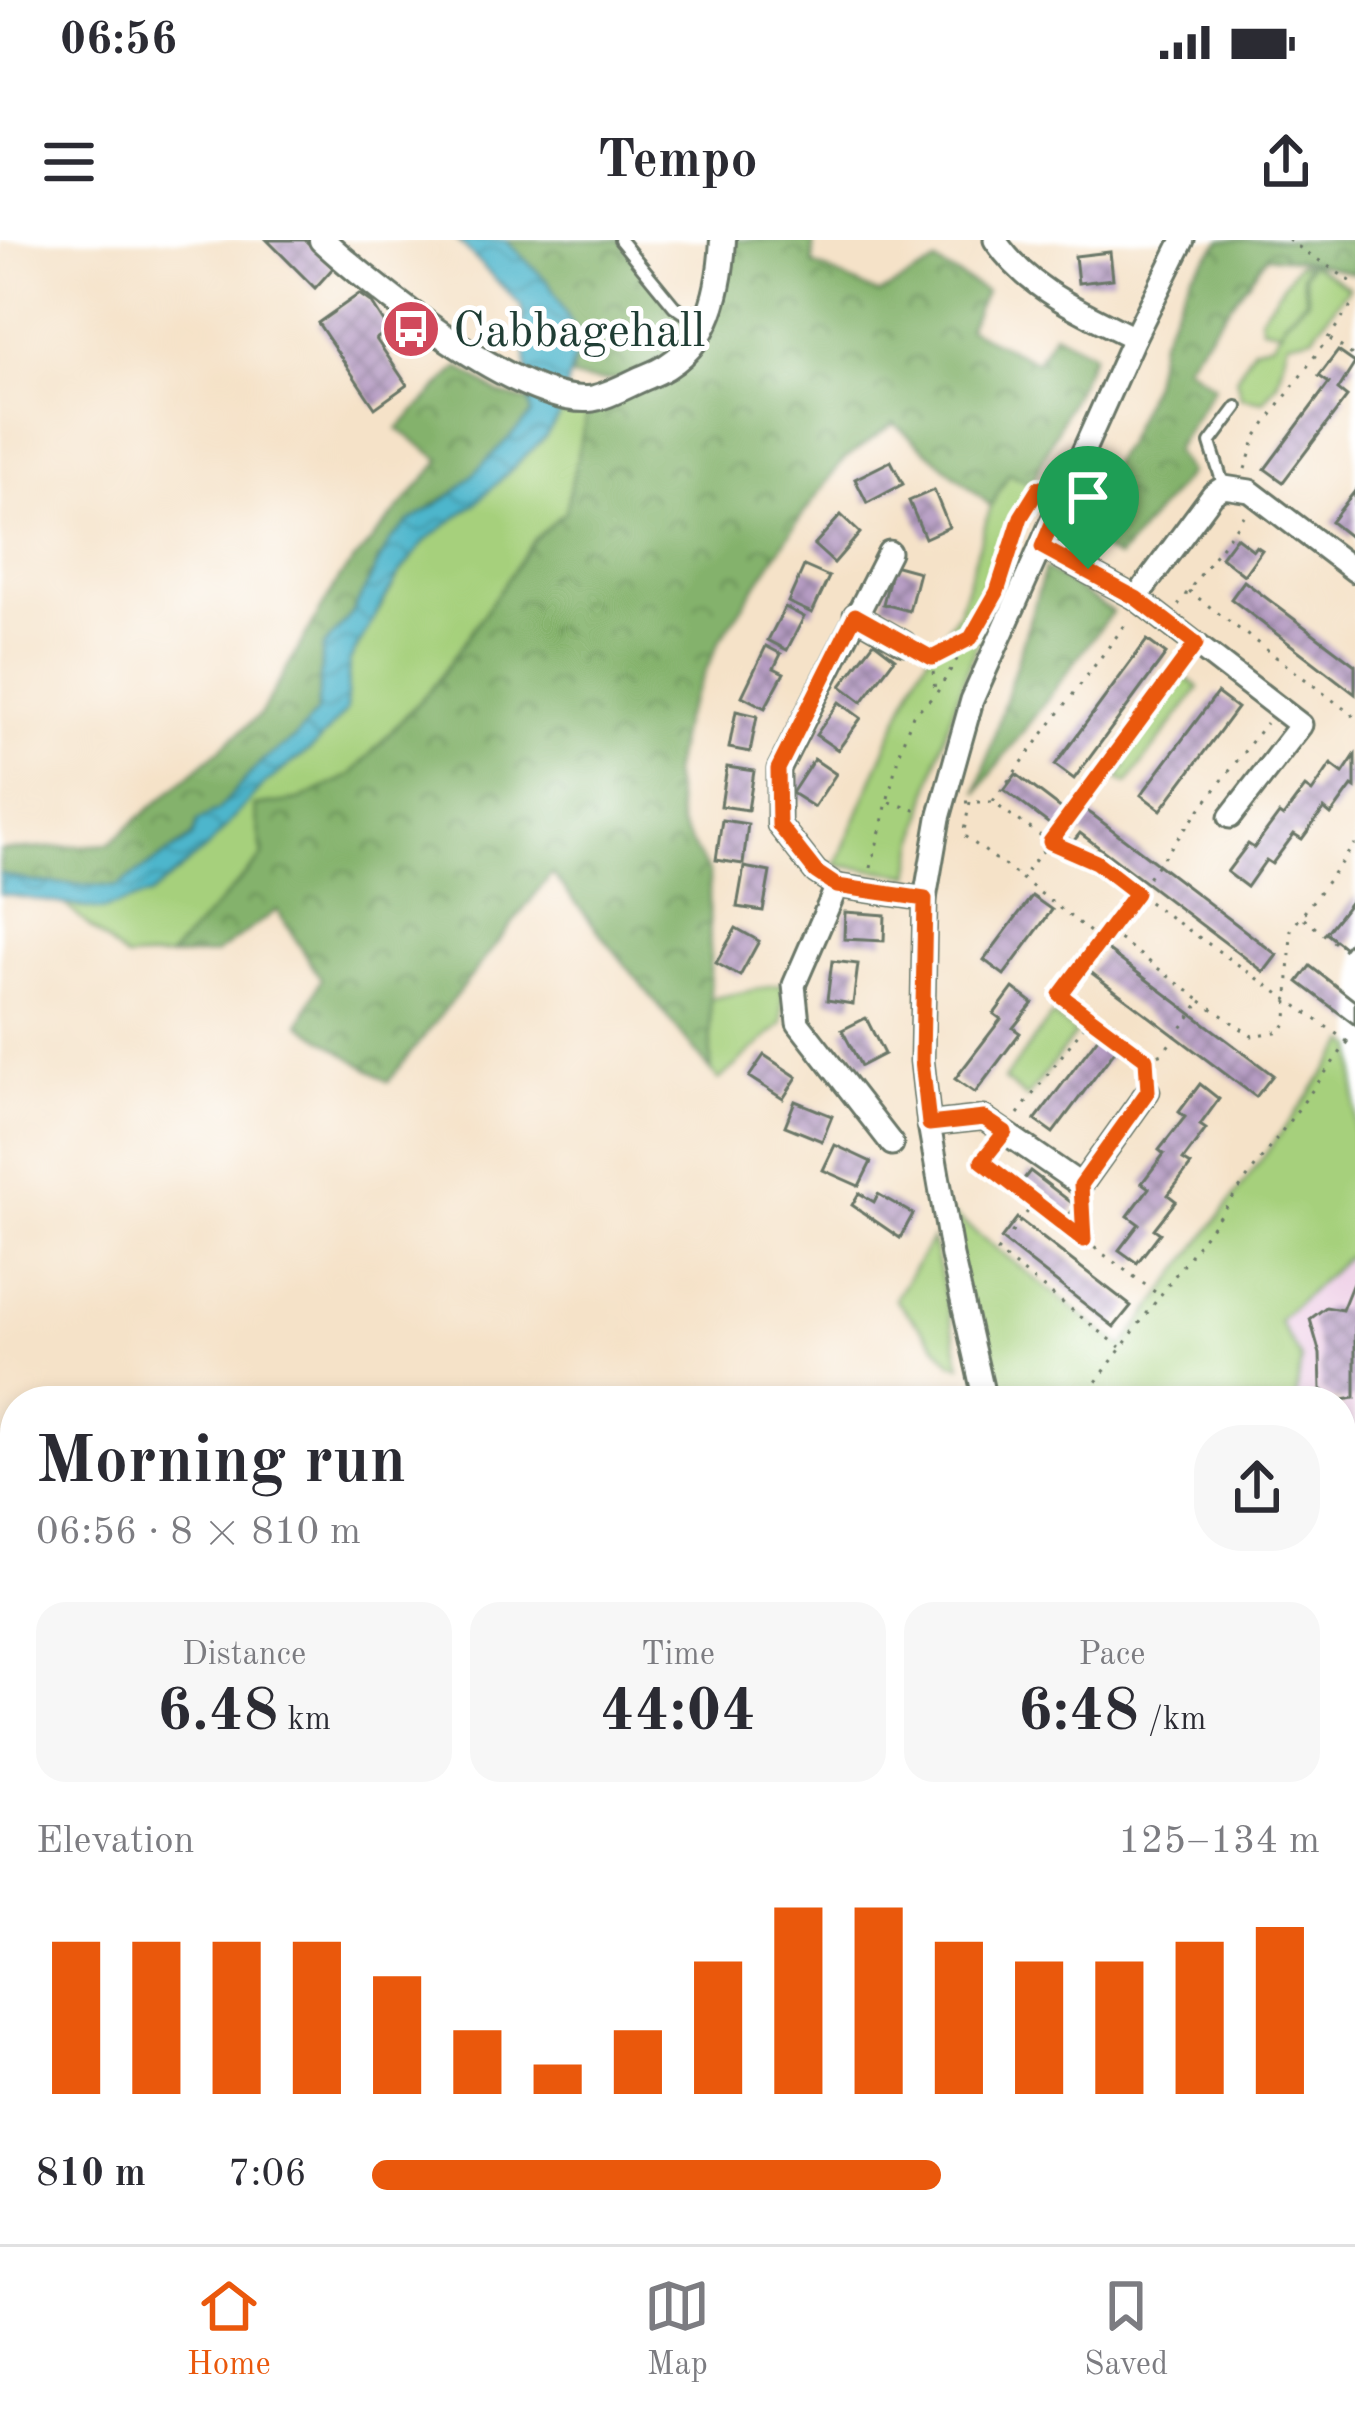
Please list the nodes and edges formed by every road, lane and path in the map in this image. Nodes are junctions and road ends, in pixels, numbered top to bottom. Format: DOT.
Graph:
graph roads {
  1 [pos="322,240"];
  2 [pos="620,240"];
  3 [pos="723,240"];
  4 [pos="995,240"];
  5 [pos="1183,240"];
  6 [pos="1288,240"];
  7 [pos="1355,284"];
  8 [pos="1355,301"];
  9 [pos="705,327"];
  10 [pos="1134,338"];
  11 [pos="1329,338"];
  12 [pos="1355,357"];
  13 [pos="1237,407"];
  14 [pos="1067,488"];
  15 [pos="1240,490"];
  16 [pos="1042,547"];
  17 [pos="889,552"];
  18 [pos="1355,571"];
  19 [pos="1189,591"];
  20 [pos="1139,601"];
  21 [pos="855,615"];
  22 [pos="1166,622"];
  23 [pos="971,638"];
  24 [pos="904,643"];
  25 [pos="1196,644"];
  26 [pos="932,658"];
  27 [pos="936,694"];
  28 [pos="1278,707"];
  29 [pos="1355,717"];
  30 [pos="888,801"];
  31 [pos="970,802"];
  32 [pos="992,802"];
  33 [pos="941,810"];
  34 [pos="1230,817"];
  35 [pos="1050,842"];
  36 [pos="1355,844"];
  37 [pos="1021,878"];
  38 [pos="837,886"];
  39 [pos="866,887"];
  40 [pos="1136,893"];
  41 [pos="925,899"];
  42 [pos="1301,917"];
  43 [pos="1108,931"];
  44 [pos="1101,940"];
  45 [pos="1355,958"];
  46 [pos="1286,998"];
  47 [pos="1201,1001"];
  48 [pos="1090,1018"];
  49 [pos="1348,1042"];
  50 [pos="1355,1047"];
  51 [pos="1146,1059"];
  52 [pos="1148,1091"];
  53 [pos="929,1124"];
  54 [pos="1005,1132"];
  55 [pos="892,1144"];
  56 [pos="1081,1185"];
  57 [pos="1035,1202"];
  58 [pos="1084,1240"];
  59 [pos="1160,1296"];
  60 [pos="1122,1348"];
  61 [pos="982,1386"];
  62 [pos="1093,1386"];
  1 -- 9 [label="street"];
  2 -- 9 [label="lane"];
  3 -- 9 [label="street"];
  4 -- 10 [label="street"];
  5 -- 10 [label="street"];
  6 -- 7 [label="path"];
  8 -- 11 [label="path"];
  10 -- 14 [label="street"];
  11 -- 12 [label="path"];
  11 -- 15 [label="path"];
  13 -- 15 [label="lane"];
  14 -- 16 [label="street"];
  14 -- 23 [label="path"];
  15 -- 18 [label="street"];
  15 -- 19 [label="path"];
  15 -- 20 [label="street"];
  16 -- 20 [label="street"];
  16 -- 33 [label="street"];
  17 -- 21 [label="street"];
  19 -- 22 [label="path"];
  19 -- 29 [label="path"];
  20 -- 22 [label="street"];
  20 -- 32 [label="path"];
  21 -- 24 [label="street"];
  21 -- 38 [label="street"];
  22 -- 25 [label="street"];
  23 -- 26 [label="path"];
  23 -- 27 [label="path"];
  24 -- 26 [label="path"];
  25 -- 28 [label="street"];
  25 -- 35 [label="path"];
  26 -- 27 [label="path"];
  27 -- 30 [label="path"];
  28 -- 34 [label="street"];
  28 -- 40 [label="path"];
  30 -- 33 [label="path"];
  30 -- 39 [label="path"];
  31 -- 32 [label="path"];
  31 -- 33 [label="path"];
  31 -- 37 [label="path"];
  32 -- 35 [label="path"];
  33 -- 41 [label="street"];
  35 -- 37 [label="path"];
  35 -- 40 [label="path"];
  36 -- 42 [label="path"];
  37 -- 44 [label="path"];
  38 -- 39 [label="street"];
  38 -- 55 [label="street"];
  39 -- 41 [label="street"];
  40 -- 43 [label="path"];
  40 -- 46 [label="path"];
  41 -- 53 [label="street"];
  42 -- 45 [label="path"];
  42 -- 46 [label="path"];
  43 -- 44 [label="path"];
  43 -- 47 [label="path"];
  44 -- 48 [label="path"];
  46 -- 47 [label="path"];
  46 -- 49 [label="path"];
  47 -- 51 [label="path"];
  48 -- 51 [label="path"];
  48 -- 54 [label="path"];
  49 -- 50 [label="path"];
  49 -- 59 [label="path"];
  51 -- 52 [label="path"];
  52 -- 56 [label="street"];
  53 -- 54 [label="street"];
  53 -- 61 [label="street"];
  54 -- 56 [label="street"];
  54 -- 57 [label="path"];
  56 -- 58 [label="path"];
  57 -- 58 [label="path"];
  57 -- 60 [label="path"];
  58 -- 59 [label="path"];
  59 -- 60 [label="path"];
  60 -- 62 [label="path"];
}
